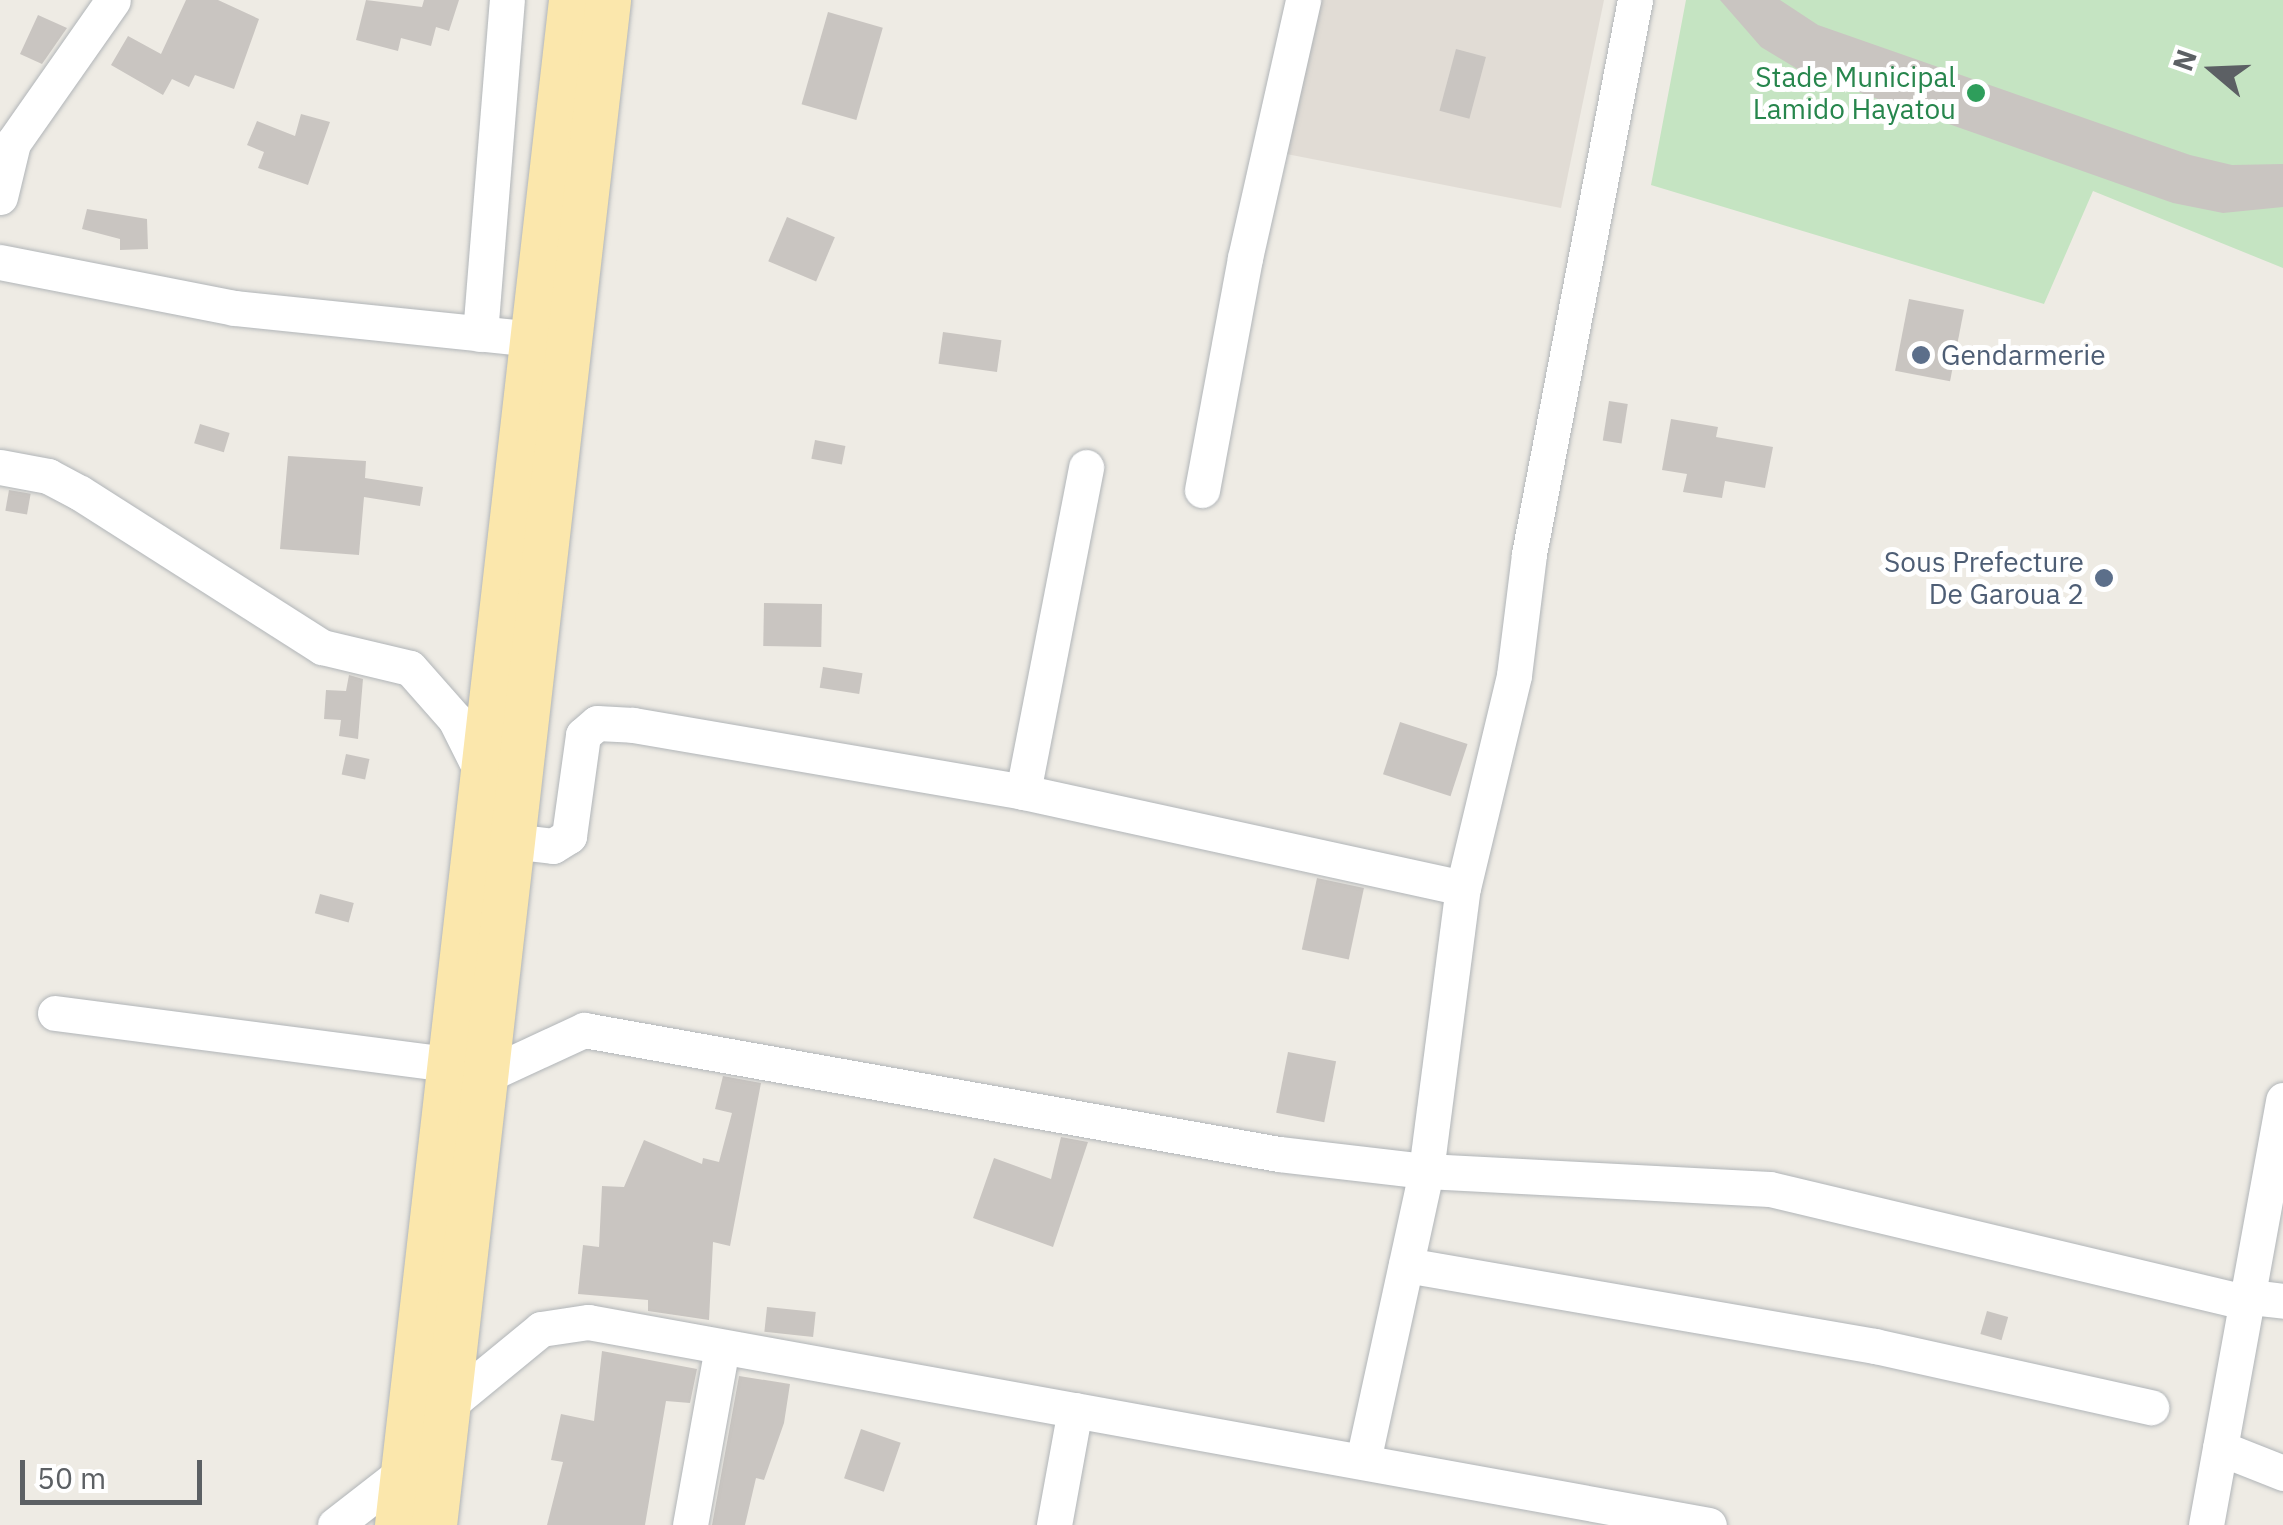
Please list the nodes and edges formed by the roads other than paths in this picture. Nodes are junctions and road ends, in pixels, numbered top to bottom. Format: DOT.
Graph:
graph roads {
  1 [pos="113,0"];
  2 [pos="506,0"];
  3 [pos="571,0"];
  4 [pos="608,0"];
  5 [pos="1303,0"];
  6 [pos="1634,0"];
  7 [pos="6,147"];
  8 [pos="0,197"];
  9 [pos="0,262"];
  10 [pos="480,334"];
  11 [pos="533,339"];
  12 [pos="1086,467"];
  13 [pos="0,468"];
  14 [pos="1202,490"];
  15 [pos="483,775"];
  16 [pos="1024,792"];
  17 [pos="512,841"];
  18 [pos="1463,888"];
  19 [pos="55,1013"];
  20 [pos="470,1069"];
  21 [pos="2283,1100"];
  22 [pos="1426,1172"];
  23 [pos="1406,1265"];
  24 [pos="2245,1300"];
  25 [pos="2283,1302"];
  26 [pos="722,1348"];
  27 [pos="2151,1406"];
  28 [pos="446,1407"];
  29 [pos="1074,1410"];
  30 [pos="2220,1448"];
  31 [pos="1363,1461"];
  32 [pos="2283,1472"];
  33 [pos="402,1474"];
  34 [pos="335,1525"];
  35 [pos="398,1525"];
  36 [pos="434,1525"];
  37 [pos="690,1525"];
  38 [pos="1054,1525"];
  39 [pos="1710,1525"];
  40 [pos="2206,1525"];
  1 -- 7 [label="street"];
  2 -- 10 [label="street"];
  3 -- 11 [label="main road"];
  4 -- 17 [label="main road"];
  5 -- 14 [label="street"];
  6 -- 18 [label="street"];
  7 -- 8 [label="street"];
  9 -- 10 [label="street"];
  10 -- 11 [label="street"];
  11 -- 15 [label="main road"];
  12 -- 16 [label="street"];
  13 -- 15 [label="street"];
  15 -- 20 [label="main road"];
  16 -- 17 [label="street"];
  16 -- 18 [label="street"];
  17 -- 20 [label="main road"];
  18 -- 22 [label="street"];
  19 -- 20 [label="street"];
  20 -- 22 [label="street"];
  20 -- 28 [label="main road"];
  20 -- 33 [label="main road"];
  21 -- 24 [label="street"];
  22 -- 23 [label="street"];
  22 -- 24 [label="street"];
  23 -- 27 [label="street"];
  23 -- 31 [label="street"];
  24 -- 25 [label="street"];
  24 -- 30 [label="street"];
  26 -- 28 [label="street"];
  26 -- 29 [label="street"];
  26 -- 37 [label="street"];
  28 -- 36 [label="main road"];
  29 -- 31 [label="street"];
  29 -- 38 [label="street"];
  30 -- 32 [label="street"];
  30 -- 40 [label="street"];
  31 -- 39 [label="street"];
  33 -- 34 [label="street"];
  33 -- 35 [label="main road"];
}
